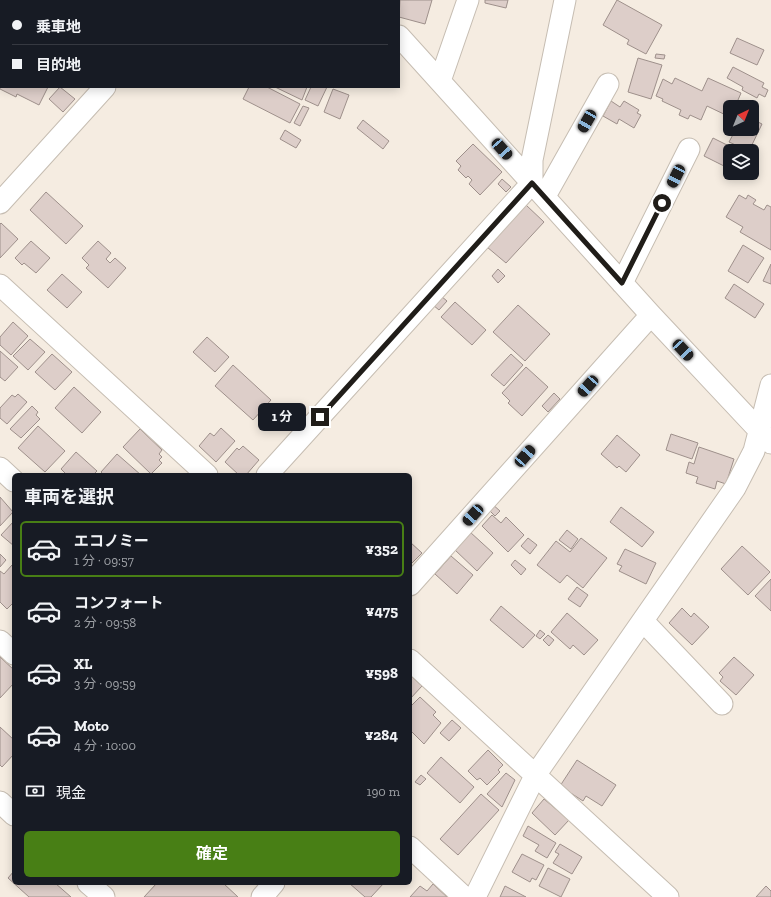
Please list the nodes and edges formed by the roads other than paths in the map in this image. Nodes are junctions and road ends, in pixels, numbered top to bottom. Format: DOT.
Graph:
graph roads {
  1 [pos="468,0"];
  2 [pos="565,0"];
  3 [pos="400,37"];
  4 [pos="440,81"];
  5 [pos="608,84"];
  6 [pos="104,88"];
  7 [pos="689,149"];
  8 [pos="538,190"];
  9 [pos="0,203"];
  10 [pos="622,283"];
  11 [pos="0,285"];
  12 [pos="651,315"];
  13 [pos="771,385"];
  14 [pos="765,437"];
  15 [pos="0,468"];
  16 [pos="205,473"];
  17 [pos="269,473"];
  18 [pos="12,479"];
  19 [pos="412,583"];
  20 [pos="643,621"];
  21 [pos="0,641"];
  22 [pos="12,652"];
  23 [pos="412,662"];
  24 [pos="722,704"];
  25 [pos="536,774"];
  26 [pos="0,802"];
  27 [pos="12,813"];
  28 [pos="412,849"];
  29 [pos="90,885"];
  30 [pos="104,897"];
  31 [pos="464,897"];
  32 [pos="475,897"];
  33 [pos="668,897"];
  1 -- 4 [label="street"];
  2 -- 8 [label="street"];
  3 -- 4 [label="street"];
  4 -- 8 [label="street"];
  5 -- 8 [label="street"];
  6 -- 9 [label="street"];
  7 -- 10 [label="street"];
  8 -- 10 [label="street"];
  8 -- 17 [label="street"];
  10 -- 12 [label="street"];
  11 -- 16 [label="street"];
  12 -- 14 [label="street"];
  12 -- 19 [label="street"];
  13 -- 14 [label="street"];
  14 -- 20 [label="street"];
  15 -- 18 [label="street"];
  20 -- 24 [label="street"];
  20 -- 25 [label="street"];
  21 -- 22 [label="street"];
  23 -- 25 [label="street"];
  25 -- 32 [label="street"];
  25 -- 33 [label="street"];
  26 -- 27 [label="street"];
  28 -- 31 [label="street"];
  29 -- 30 [label="street"];
}
